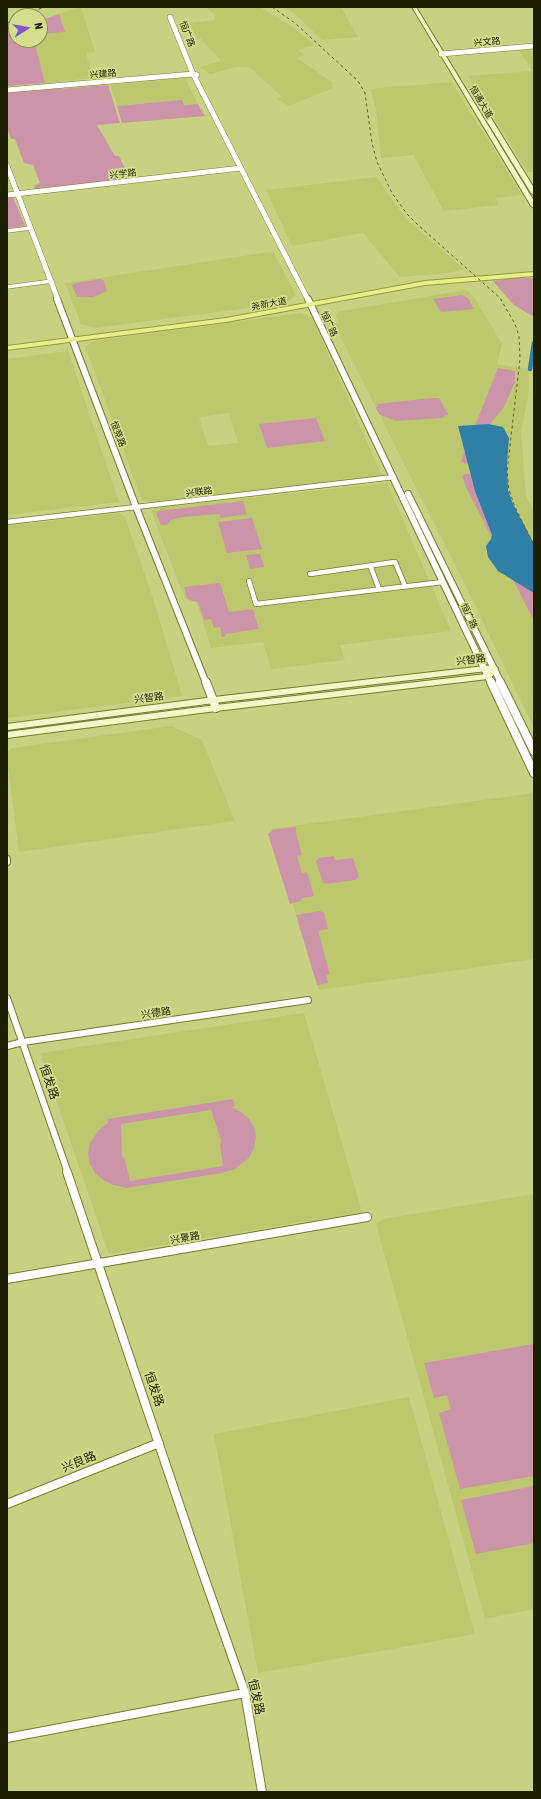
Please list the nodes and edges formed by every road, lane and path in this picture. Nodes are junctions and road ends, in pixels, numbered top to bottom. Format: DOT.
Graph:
graph roads {
  1 [pos="414,7"];
  2 [pos="420,7"];
  3 [pos="534,46"];
  4 [pos="448,53"];
  5 [pos="441,54"];
  6 [pos="193,74"];
  7 [pos="200,76"];
  8 [pos="7,90"];
  9 [pos="7,166"];
  10 [pos="241,168"];
  11 [pos="534,193"];
  12 [pos="18,194"];
  13 [pos="7,195"];
  14 [pos="534,206"];
  15 [pos="31,228"];
  16 [pos="7,231"];
  17 [pos="533,273"];
  18 [pos="52,281"];
  19 [pos="7,287"];
  20 [pos="311,302"];
  21 [pos="73,337"];
  22 [pos="7,343"];
  23 [pos="7,348"];
  24 [pos="394,477"];
  25 [pos="136,507"];
  26 [pos="7,522"];
  27 [pos="370,565"];
  28 [pos="310,574"];
  29 [pos="249,581"];
  30 [pos="443,582"];
  31 [pos="405,586"];
  32 [pos="378,589"];
  33 [pos="494,668"];
  34 [pos="487,672"];
  35 [pos="215,704"];
  36 [pos="7,727"];
  37 [pos="7,736"];
  38 [pos="534,751"];
  39 [pos="534,773"];
  40 [pos="7,998"];
  41 [pos="308,1000"];
  42 [pos="23,1042"];
  43 [pos="7,1046"];
  44 [pos="367,1217"];
  45 [pos="99,1264"];
  46 [pos="7,1279"];
  47 [pos="159,1442"];
  48 [pos="7,1504"];
  49 [pos="245,1693"];
  50 [pos="7,1738"];
  51 [pos="262,1792"];
  1 -- 5 [label="main road, 恒通大道"];
  2 -- 4 [label="main road, 恒通大道"];
  3 -- 4 [label="street, 兴文路"];
  4 -- 5 [label="street, 兴文路"];
  4 -- 11 [label="main road, 恒通大道"];
  5 -- 14 [label="main road, 恒通大道"];
  6 -- 7 [label="street, 兴建路"];
  6 -- 7 [label="street, 恒广路"];
  6 -- 8 [label="street, 兴建路"];
  6 -- 10 [label="street, 恒广路"];
  7 -- 20 [label="street, 恒广路"];
  9 -- 12 [label="street, 恒竞路"];
  10 -- 12 [label="street, 兴学路"];
  10 -- 20 [label="street, 恒广路"];
  12 -- 13 [label="street, 兴学路"];
  12 -- 15 [label="street, 恒竞路"];
  15 -- 16 [label="street"];
  15 -- 18 [label="street, 恒竞路"];
  17 -- 20 [label="main road, 尧新大道"];
  18 -- 19 [label="street"];
  18 -- 21 [label="street, 恒竞路"];
  20 -- 21 [label="main road, 尧新大道"];
  20 -- 24 [label="street, 恒广路"];
  20 -- 33 [label="street, 恒广路"];
  21 -- 22 [label="main road, 尧新大道"];
  21 -- 23 [label="main road, 尧新大道"];
  21 -- 25 [label="street, 恒竞路"];
  24 -- 25 [label="street, 兴联路"];
  24 -- 30 [label="street, 恒广路"];
  25 -- 26 [label="street, 兴联路"];
  25 -- 35 [label="street, 恒竞路"];
  27 -- 28 [label="street"];
  27 -- 31 [label="street"];
  27 -- 32 [label="street"];
  29 -- 32 [label="street"];
  30 -- 31 [label="street"];
  30 -- 34 [label="street, 恒广路"];
  31 -- 32 [label="street"];
  33 -- 34 [label="main road, 兴智路"];
  33 -- 38 [label="street, 恒广路"];
  34 -- 35 [label="main road, 兴智路"];
  34 -- 39 [label="street, 恒广路"];
  35 -- 36 [label="main road, 兴智路"];
  35 -- 37 [label="main road, 兴智路"];
  40 -- 42 [label="street, 恒发路"];
  41 -- 42 [label="street, 兴德路"];
  42 -- 43 [label="street, 兴德路"];
  42 -- 45 [label="street, 恒发路"];
  44 -- 45 [label="street, 兴景路"];
  45 -- 46 [label="street, 兴景路"];
  45 -- 47 [label="street, 恒发路"];
  47 -- 48 [label="street, 兴良路"];
  47 -- 49 [label="street, 恒发路"];
  49 -- 50 [label="street"];
  49 -- 51 [label="street, 恒发路"];
}
